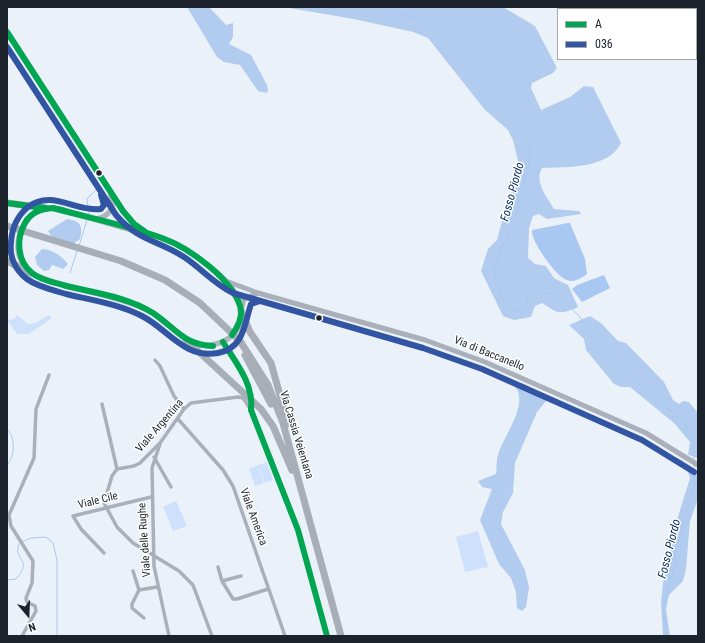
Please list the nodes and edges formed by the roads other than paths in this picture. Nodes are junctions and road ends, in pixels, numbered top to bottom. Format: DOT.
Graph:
graph roads {
  1 [pos="7,32"];
  2 [pos="108,188"];
  3 [pos="7,203"];
  4 [pos="46,208"];
  5 [pos="89,218"];
  6 [pos="7,226"];
  7 [pos="7,231"];
  8 [pos="154,236"];
  9 [pos="72,249"];
  10 [pos="7,261"];
  11 [pos="31,273"];
  12 [pos="224,280"];
  13 [pos="258,294"];
  14 [pos="241,311"];
  15 [pos="187,341"];
  16 [pos="223,342"];
  17 [pos="155,360"];
  18 [pos="49,374"];
  19 [pos="102,404"];
  20 [pos="184,409"];
  21 [pos="252,410"];
  22 [pos="178,419"];
  23 [pos="160,443"];
  24 [pos="154,457"];
  25 [pos="698,466"];
  26 [pos="117,470"];
  27 [pos="294,470"];
  28 [pos="298,485"];
  29 [pos="171,487"];
  30 [pos="151,497"];
  31 [pos="107,508"];
  32 [pos="104,553"];
  33 [pos="154,556"];
  34 [pos="218,567"];
  35 [pos="133,570"];
  36 [pos="241,576"];
  37 [pos="222,581"];
  38 [pos="157,586"];
  39 [pos="268,589"];
  40 [pos="139,590"];
  41 [pos="144,618"];
  42 [pos="22,636"];
  43 [pos="169,636"];
  44 [pos="212,636"];
  45 [pos="285,636"];
  46 [pos="327,636"];
  47 [pos="336,636"];
  48 [pos="341,636"];
  1 -- 2 [label="main road"];
  2 -- 5 [label="main road"];
  2 -- 8 [label="main road"];
  3 -- 4 [label="highway"];
  4 -- 5 [label="main road"];
  4 -- 11 [label="main road"];
  5 -- 8 [label="main road"];
  6 -- 9 [label="highway, Via Cassia Veientana"];
  7 -- 9 [label="highway, Via Cassia Veientana"];
  8 -- 12 [label="main road"];
  9 -- 27 [label="highway, Via Cassia Veientana"];
  10 -- 11 [label="highway"];
  11 -- 15 [label="main road"];
  12 -- 13 [label="street, Via di Baccanello"];
  12 -- 14 [label="main road"];
  13 -- 14 [label="street"];
  13 -- 25 [label="street, Via di Baccanello"];
  14 -- 16 [label="main road"];
  14 -- 27 [label="highway"];
  15 -- 16 [label="main road"];
  15 -- 27 [label="highway"];
  16 -- 21 [label="street"];
  17 -- 20 [label="street"];
  18 -- 42 [label="street"];
  19 -- 26 [label="street"];
  20 -- 21 [label="street, Viale Argentina"];
  20 -- 22 [label="street, Viale Argentina"];
  21 -- 46 [label="street"];
  22 -- 23 [label="street, Viale Argentina"];
  22 -- 39 [label="street, Viale America"];
  23 -- 24 [label="street, Viale delle Rughe"];
  23 -- 26 [label="street, Viale Argentina"];
  24 -- 29 [label="street"];
  24 -- 30 [label="street, Viale delle Rughe"];
  26 -- 31 [label="street"];
  27 -- 28 [label="highway, Via Cassia Veientana"];
  28 -- 47 [label="highway, Via Cassia Veientana"];
  28 -- 48 [label="highway, Via Cassia Veientana"];
  30 -- 31 [label="street, Viale Cile"];
  30 -- 33 [label="street, Viale delle Rughe"];
  31 -- 32 [label="street, Viale Cile"];
  31 -- 33 [label="street"];
  33 -- 38 [label="street, Viale delle Rughe"];
  33 -- 44 [label="street"];
  34 -- 37 [label="street"];
  35 -- 40 [label="street, Viale delle Rughe"];
  36 -- 37 [label="street"];
  37 -- 39 [label="street"];
  38 -- 40 [label="street"];
  38 -- 43 [label="street, Viale delle Rughe"];
  39 -- 45 [label="street, Viale America"];
  40 -- 41 [label="street, Viale delle Rughe"];
}
